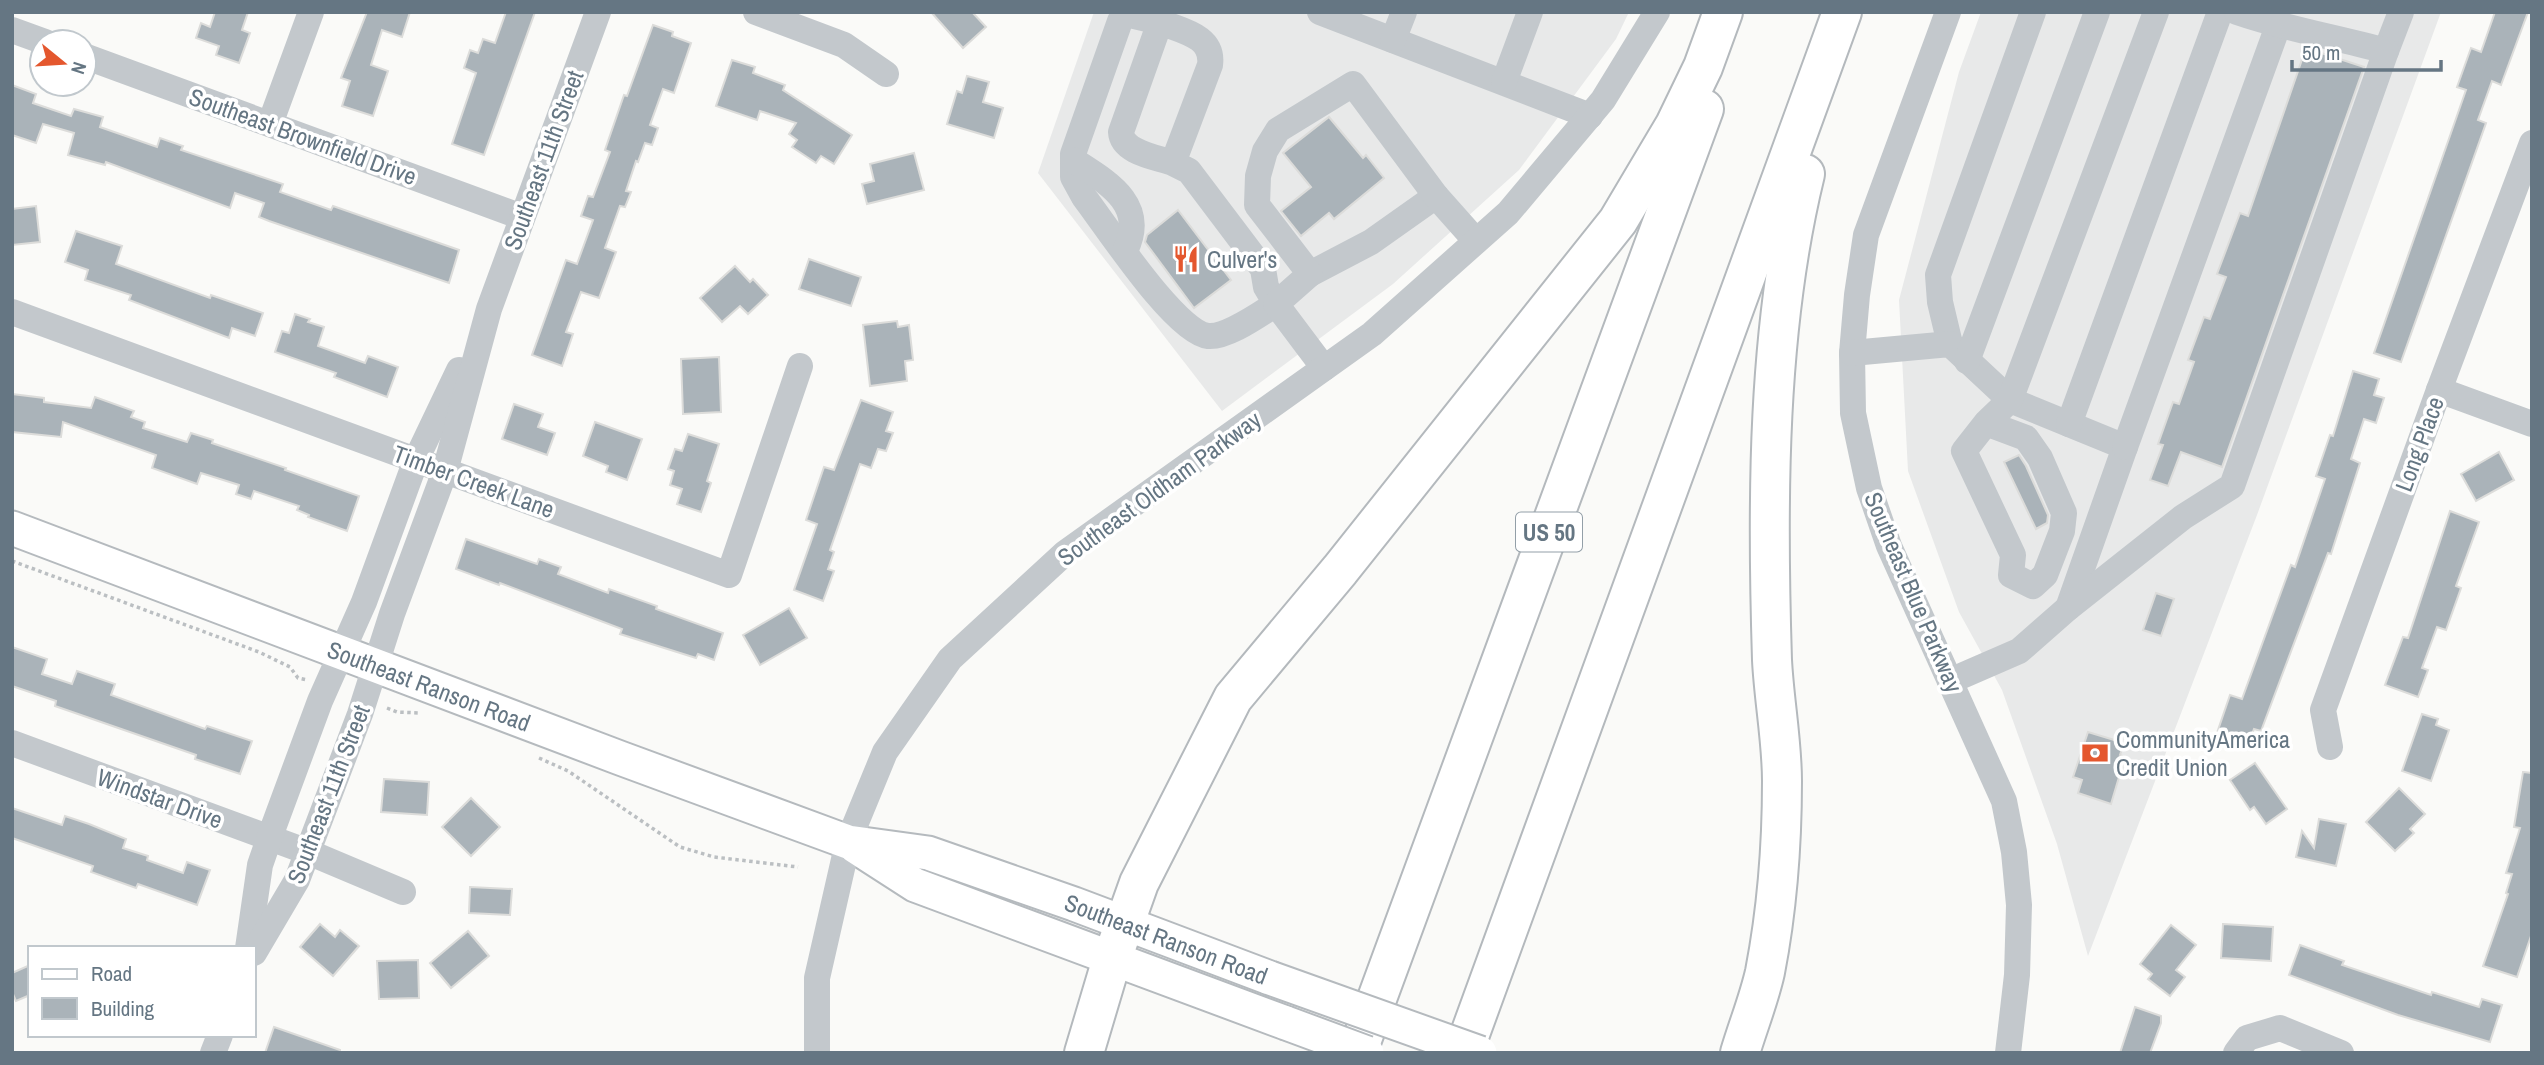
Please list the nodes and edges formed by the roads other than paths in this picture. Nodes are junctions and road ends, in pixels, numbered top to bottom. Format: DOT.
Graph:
graph roads {
  1 [pos="311,12"];
  2 [pos="598,12"];
  3 [pos="755,12"];
  4 [pos="1321,12"];
  5 [pos="1404,12"];
  6 [pos="1531,12"];
  7 [pos="1657,12"];
  8 [pos="1723,12"];
  9 [pos="1740,12"];
  10 [pos="1948,12"];
  11 [pos="2033,12"];
  12 [pos="2097,12"];
  13 [pos="2156,12"];
  14 [pos="2220,12"];
  15 [pos="2237,12"];
  16 [pos="2401,12"];
  17 [pos="1840,16"];
  18 [pos="1160,22"];
  19 [pos="2278,26"];
  20 [pos="1393,40"];
  21 [pos="2386,51"];
  22 [pos="98,61"];
  23 [pos="886,74"];
  24 [pos="1504,82"];
  25 [pos="1590,116"];
  26 [pos="270,124"];
  27 [pos="2532,143"];
  28 [pos="1173,163"];
  29 [pos="1436,196"];
  30 [pos="522,217"];
  31 [pos="1476,241"];
  32 [pos="1310,274"];
  33 [pos="1276,304"];
  34 [pos="489,309"];
  35 [pos="12,312"];
  36 [pos="1852,353"];
  37 [pos="1958,353"];
  38 [pos="800,366"];
  39 [pos="1324,368"];
  40 [pos="2439,390"];
  41 [pos="2010,400"];
  42 [pos="1986,423"];
  43 [pos="2069,424"];
  44 [pos="2532,424"];
  45 [pos="2125,447"];
  46 [pos="416,460"];
  47 [pos="445,471"];
  48 [pos="12,528"];
  49 [pos="2068,608"];
  50 [pos="342,652"];
  51 [pos="376,664"];
  52 [pos="1950,681"];
  53 [pos="12,743"];
  54 [pos="2330,747"];
  55 [pos="270,839"];
  56 [pos="848,842"];
  57 [pos="307,852"];
  58 [pos="403,892"];
  59 [pos="1124,923"];
  60 [pos="248,946"];
  61 [pos="256,950"];
  62 [pos="1112,959"];
  63 [pos="817,1053"];
  64 [pos="1084,1053"];
  65 [pos="1357,1053"];
  66 [pos="1367,1053"];
  67 [pos="1464,1053"];
  68 [pos="1480,1053"];
  69 [pos="1740,1053"];
  70 [pos="2008,1053"];
  71 [pos="2236,1053"];
  72 [pos="2341,1053"];
  1 -- 26 [label="street"];
  2 -- 30 [label="street, Southeast 11th Street"];
  3 -- 23 [label="street"];
  4 -- 20 [label="street"];
  5 -- 20 [label="street"];
  6 -- 24 [label="street"];
  7 -- 25 [label="street, Southeast Oldham Parkway"];
  8 -- 59 [label="highway"];
  9 -- 65 [label="highway, US 50"];
  10 -- 36 [label="street, Southeast Blue Parkway"];
  11 -- 37 [label="street"];
  12 -- 37 [label="street"];
  13 -- 41 [label="street"];
  14 -- 43 [label="street"];
  15 -- 19 [label="street"];
  16 -- 21 [label="street"];
  17 -- 67 [label="highway"];
  17 -- 69 [label="highway"];
  18 -- 28 [label="street"];
  18 -- 28 [label="street"];
  18 -- 33 [label="street"];
  19 -- 21 [label="street"];
  19 -- 45 [label="street"];
  20 -- 24 [label="street"];
  21 -- 49 [label="street"];
  22 -- 26 [label="street, Southeast Brownfield Drive"];
  24 -- 25 [label="street"];
  25 -- 31 [label="street, Southeast Oldham Parkway"];
  26 -- 30 [label="street, Southeast Brownfield Drive"];
  27 -- 40 [label="street, Long Place"];
  28 -- 33 [label="street"];
  29 -- 31 [label="street"];
  29 -- 32 [label="street"];
  29 -- 32 [label="street"];
  30 -- 34 [label="street, Southeast 11th Street"];
  31 -- 39 [label="street, Southeast Oldham Parkway"];
  32 -- 33 [label="street"];
  33 -- 39 [label="street"];
  34 -- 46 [label="street, Southeast 11th Street"];
  34 -- 47 [label="street, Southeast 11th Street"];
  35 -- 46 [label="street, Timber Creek Lane"];
  36 -- 37 [label="street"];
  36 -- 52 [label="street, Southeast Blue Parkway"];
  37 -- 41 [label="street"];
  38 -- 47 [label="street, Timber Creek Lane"];
  39 -- 56 [label="street, Southeast Oldham Parkway"];
  40 -- 44 [label="street"];
  40 -- 54 [label="street, Long Place"];
  41 -- 42 [label="street"];
  41 -- 43 [label="street"];
  42 -- 42 [label="street"];
  43 -- 45 [label="street"];
  45 -- 49 [label="street"];
  46 -- 47 [label="street, Timber Creek Lane"];
  46 -- 50 [label="street, Southeast 11th Street"];
  47 -- 51 [label="street, Southeast 11th Street"];
  48 -- 50 [label="main road, Southeast Ranson Road"];
  49 -- 52 [label="street"];
  50 -- 51 [label="main road, Southeast Ranson Road"];
  50 -- 55 [label="street, Southeast 11th Street"];
  51 -- 56 [label="main road, Southeast Ranson Road"];
  51 -- 57 [label="street, Southeast 11th Street"];
  52 -- 70 [label="street, Southeast Blue Parkway"];
  53 -- 55 [label="street, Windstar Drive"];
  55 -- 57 [label="street, Windstar Drive"];
  55 -- 60 [label="street, Southeast 11th Street"];
  56 -- 59 [label="main road, Southeast Ranson Road"];
  56 -- 62 [label="main road, Southeast Ranson Road"];
  56 -- 63 [label="street, Southeast Oldham Parkway"];
  57 -- 58 [label="street, Windstar Drive"];
  57 -- 61 [label="street, Southeast 11th Street"];
  59 -- 62 [label="highway"];
  59 -- 68 [label="main road, Southeast Ranson Road, bridge"];
  62 -- 64 [label="highway"];
  62 -- 66 [label="main road, Southeast Ranson Road, bridge"];
  71 -- 72 [label="street"];
}
